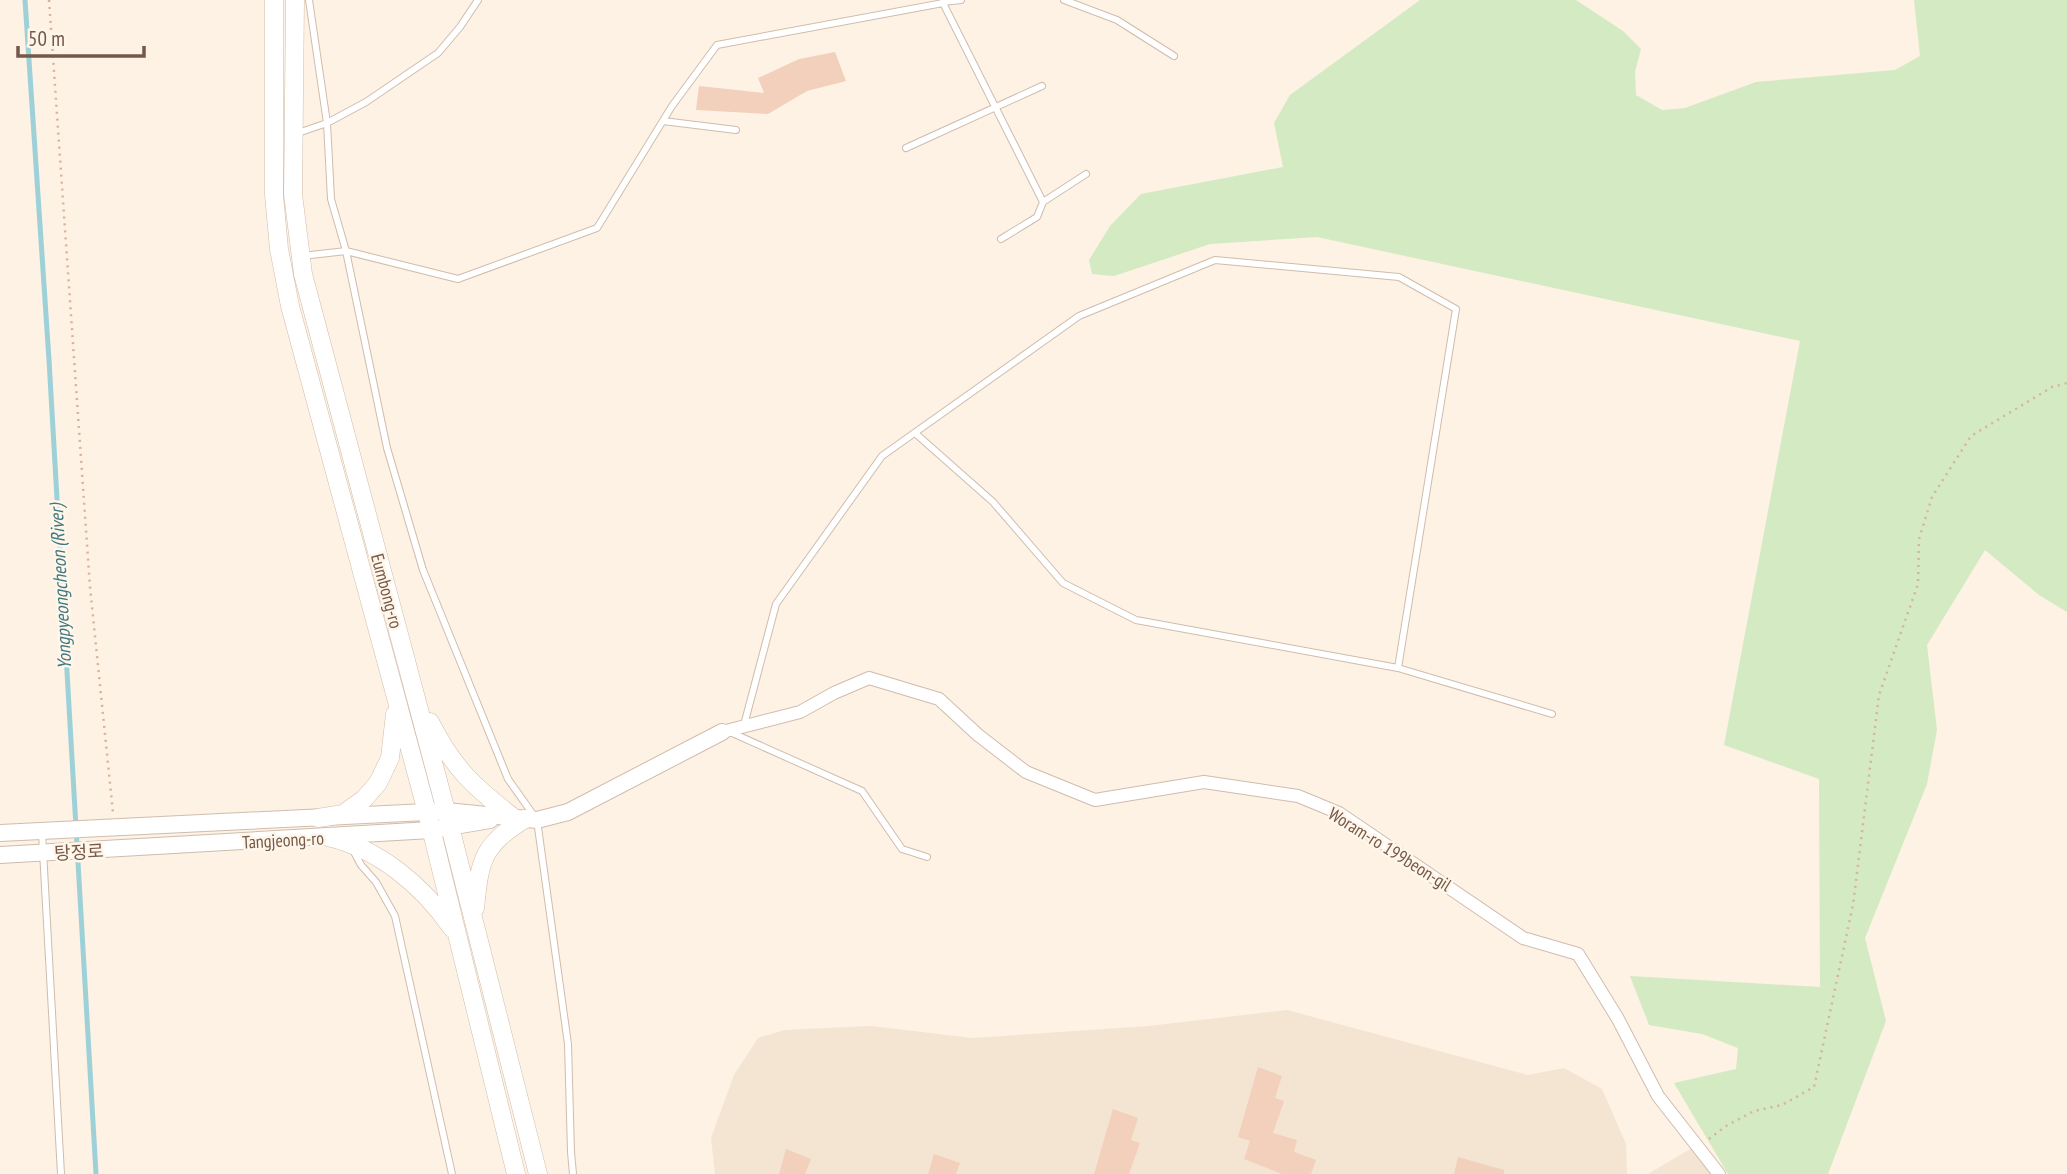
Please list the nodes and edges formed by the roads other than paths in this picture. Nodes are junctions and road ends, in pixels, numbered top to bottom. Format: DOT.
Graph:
graph roads {
  1 [pos="274,0"];
  2 [pos="295,0"];
  3 [pos="309,0"];
  4 [pos="478,0"];
  5 [pos="961,0"];
  6 [pos="1064,0"];
  7 [pos="943,1"];
  8 [pos="1174,56"];
  9 [pos="1042,86"];
  10 [pos="994,106"];
  11 [pos="663,121"];
  12 [pos="327,123"];
  13 [pos="736,130"];
  14 [pos="293,134"];
  15 [pos="906,148"];
  16 [pos="1086,174"];
  17 [pos="1043,202"];
  18 [pos="1001,239"];
  19 [pos="346,251"];
  20 [pos="300,257"];
  21 [pos="915,433"];
  22 [pos="1398,668"];
  23 [pos="414,692"];
  24 [pos="396,703"];
  25 [pos="1552,714"];
  26 [pos="744,727"];
  27 [pos="725,732"];
  28 [pos="427,812"];
  29 [pos="318,818"];
  30 [pos="448,819"];
  31 [pos="520,819"];
  32 [pos="113,828"];
  33 [pos="431,830"];
  34 [pos="42,832"];
  35 [pos="0,833"];
  36 [pos="328,837"];
  37 [pos="349,842"];
  38 [pos="115,850"];
  39 [pos="43,854"];
  40 [pos="0,855"];
  41 [pos="927,857"];
  42 [pos="474,919"];
  43 [pos="457,935"];
  44 [pos="61,1174"];
  45 [pos="452,1174"];
  46 [pos="516,1174"];
  47 [pos="538,1174"];
  48 [pos="573,1174"];
  49 [pos="1719,1174"];
  1 -- 24 [label="main road, Eumbong-ro"];
  2 -- 14 [label="main road, Eumbong-ro"];
  3 -- 12 [label="lane"];
  4 -- 12 [label="lane"];
  5 -- 7 [label="lane"];
  6 -- 8 [label="lane"];
  7 -- 10 [label="lane"];
  7 -- 11 [label="lane"];
  9 -- 10 [label="lane"];
  10 -- 15 [label="lane"];
  10 -- 17 [label="lane"];
  11 -- 13 [label="lane"];
  11 -- 19 [label="lane"];
  12 -- 14 [label="lane"];
  12 -- 19 [label="lane"];
  14 -- 20 [label="main road, Eumbong-ro"];
  16 -- 17 [label="lane"];
  17 -- 18 [label="lane"];
  19 -- 20 [label="lane"];
  19 -- 31 [label="lane"];
  20 -- 23 [label="main road, Eumbong-ro"];
  21 -- 22 [label="lane"];
  21 -- 22 [label="lane"];
  21 -- 26 [label="lane"];
  22 -- 25 [label="lane"];
  23 -- 30 [label="main road, Eumbong-ro"];
  23 -- 31 [label="main road"];
  24 -- 28 [label="main road, Eumbong-ro"];
  24 -- 29 [label="main road"];
  26 -- 27 [label="street, Woram-ro 199beon-gil"];
  26 -- 49 [label="street, Woram-ro 199beon-gil"];
  27 -- 31 [label="street"];
  27 -- 41 [label="lane"];
  28 -- 29 [label="street, Tangjeong-ro"];
  28 -- 30 [label="street, Tangjeong-ro"];
  28 -- 33 [label="main road, Eumbong-ro"];
  29 -- 32 [label="street, Tangjeong-ro"];
  30 -- 31 [label="street"];
  30 -- 33 [label="street, Tangjeong-ro"];
  30 -- 42 [label="main road, Eumbong-ro"];
  31 -- 42 [label="main road"];
  31 -- 48 [label="lane"];
  32 -- 34 [label="street, 탕정로"];
  33 -- 36 [label="street, Tangjeong-ro"];
  33 -- 43 [label="main road, Eumbong-ro"];
  34 -- 35 [label="street"];
  34 -- 39 [label="lane"];
  36 -- 37 [label="main road"];
  36 -- 38 [label="street, Tangjeong-ro"];
  37 -- 43 [label="main road"];
  37 -- 45 [label="lane"];
  38 -- 39 [label="street, 탕정로"];
  39 -- 40 [label="street"];
  39 -- 44 [label="lane"];
  42 -- 47 [label="main road, Eumbong-ro"];
  43 -- 46 [label="main road, Eumbong-ro"];
}
